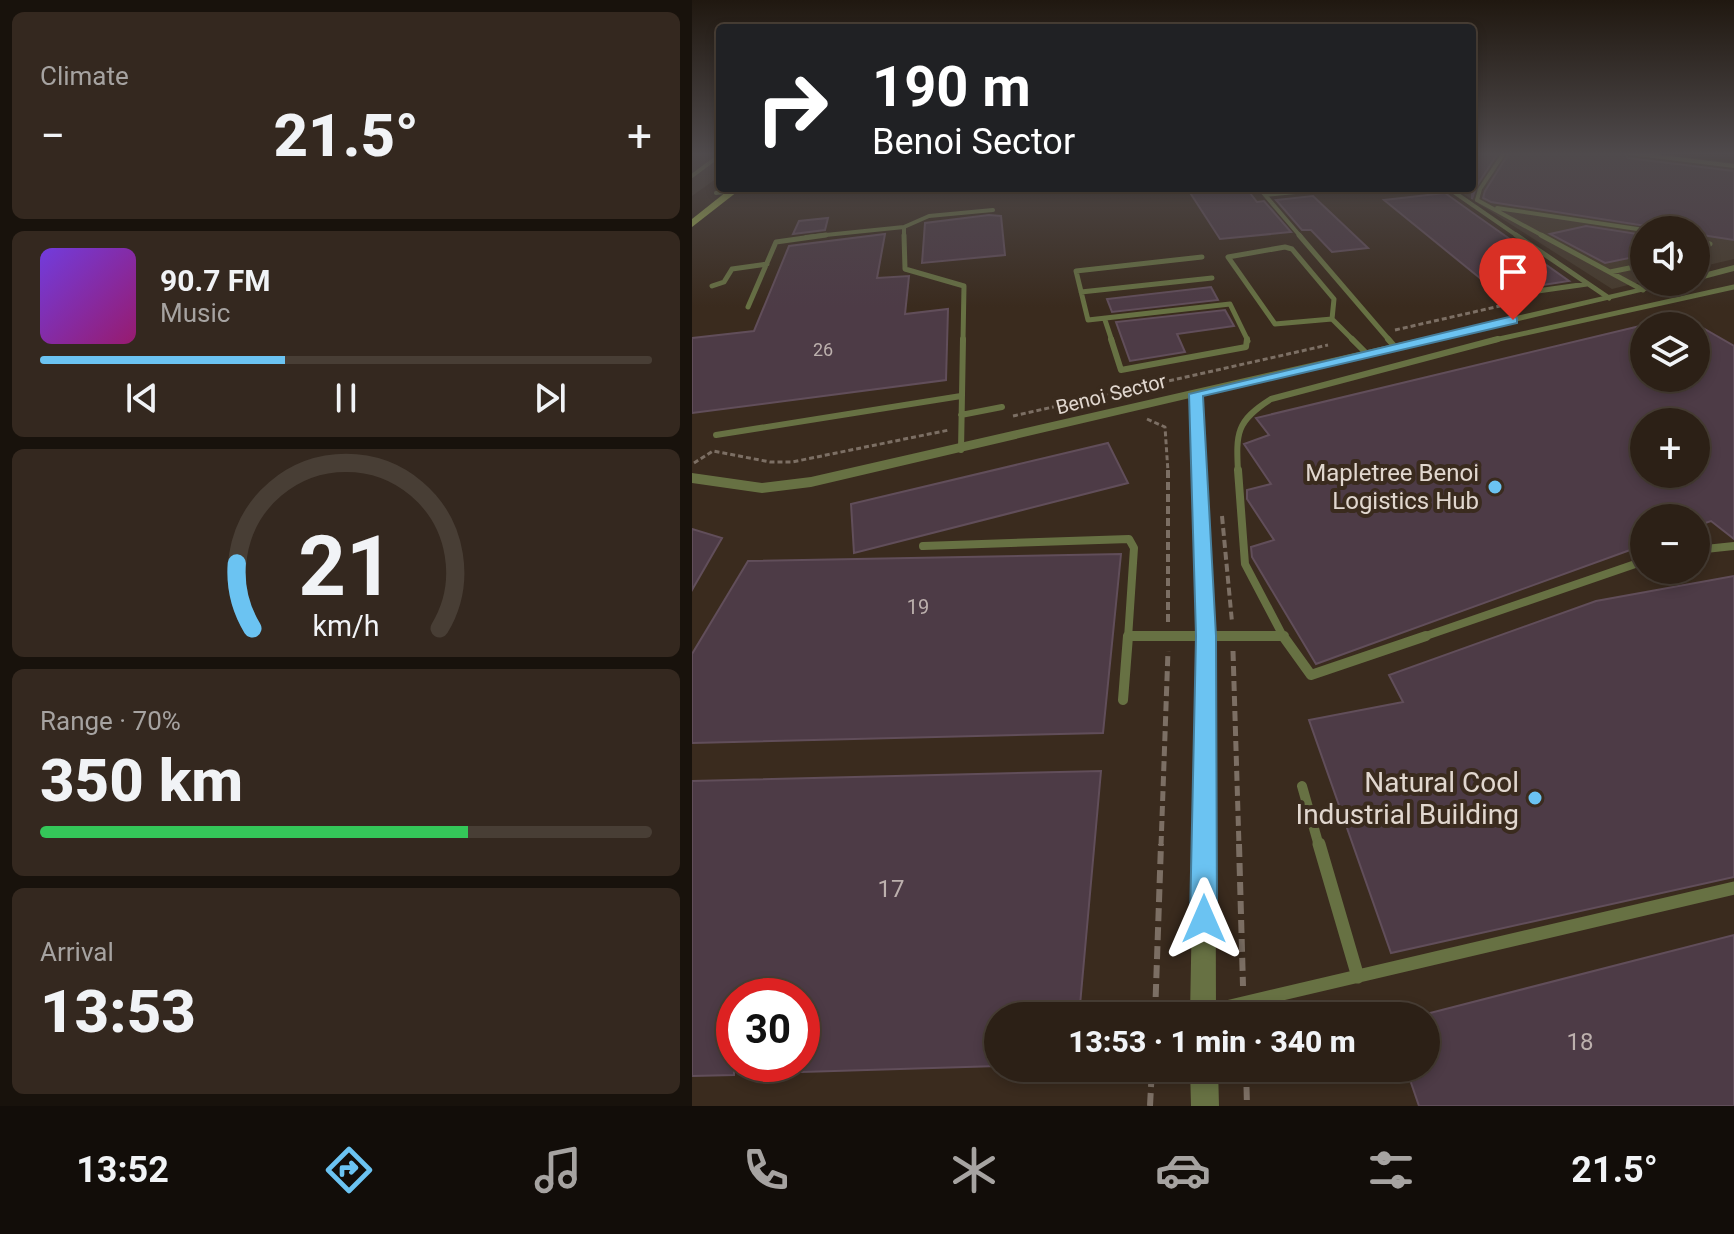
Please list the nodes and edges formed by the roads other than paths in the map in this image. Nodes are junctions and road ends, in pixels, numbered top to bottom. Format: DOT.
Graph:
graph roads {
  1 [pos="716,205"];
  2 [pos="1273,205"];
  3 [pos="1472,205"];
  4 [pos="1484,205"];
  5 [pos="1488,207"];
  6 [pos="993,210"];
  7 [pos="692,224"];
  8 [pos="904,227"];
  9 [pos="1630,228"];
  10 [pos="1202,257"];
  11 [pos="767,264"];
  12 [pos="1630,268"];
  13 [pos="1734,268"];
  14 [pos="1608,272"];
  15 [pos="1710,274"];
  16 [pos="1212,278"];
  17 [pos="1630,283"];
  18 [pos="1588,284"];
  19 [pos="712,286"];
  20 [pos="1734,287"];
  21 [pos="1081,292"];
  22 [pos="1630,293"];
  23 [pos="1509,295"];
  24 [pos="1609,298"];
  25 [pos="748,307"];
  26 [pos="1332,319"];
  27 [pos="1105,320"];
  28 [pos="1395,347"];
  29 [pos="1367,354"];
  30 [pos="1196,394"];
  31 [pos="961,396"];
  32 [pos="1002,407"];
  33 [pos="961,415"];
  34 [pos="716,435"];
  35 [pos="961,450"];
  36 [pos="692,478"];
  37 [pos="923,546"];
  38 [pos="1734,546"];
  39 [pos="1710,549"];
  40 [pos="1630,566"];
  41 [pos="1128,636"];
  42 [pos="1206,636"];
  43 [pos="1284,636"];
  44 [pos="1123,700"];
  45 [pos="1302,786"];
  46 [pos="1734,888"];
  47 [pos="1358,977"];
  48 [pos="1203,1002"];
  49 [pos="1247,1002"];
  50 [pos="1204,1082"];
  51 [pos="1205,1106"];
  1 -- 7 [label="main road"];
  2 -- 28 [label="lane"];
  3 -- 18 [label="lane"];
  4 -- 5 [label="lane"];
  5 -- 9 [label="lane"];
  5 -- 14 [label="lane"];
  6 -- 8 [label="lane"];
  8 -- 11 [label="lane"];
  8 -- 31 [label="lane"];
  10 -- 21 [label="lane"];
  11 -- 19 [label="lane"];
  11 -- 25 [label="lane"];
  12 -- 14 [label="lane"];
  13 -- 15 [label="street"];
  14 -- 17 [label="lane"];
  16 -- 21 [label="lane"];
  18 -- 23 [label="lane"];
  18 -- 24 [label="lane"];
  20 -- 43 [label="lane"];
  21 -- 27 [label="lane"];
  22 -- 24 [label="street, Benoi Sector"];
  24 -- 28 [label="street, Benoi Sector"];
  26 -- 26 [label="lane"];
  26 -- 29 [label="lane"];
  27 -- 27 [label="lane"];
  28 -- 29 [label="street, Benoi Sector"];
  29 -- 30 [label="street, Benoi Sector"];
  30 -- 35 [label="street, Benoi Sector"];
  30 -- 42 [label="street"];
  31 -- 33 [label="lane"];
  31 -- 34 [label="lane"];
  32 -- 33 [label="lane"];
  33 -- 35 [label="lane"];
  35 -- 36 [label="street, Benoi Sector"];
  37 -- 41 [label="lane"];
  38 -- 39 [label="lane"];
  40 -- 43 [label="lane"];
  41 -- 42 [label="lane"];
  41 -- 44 [label="lane"];
  42 -- 43 [label="lane"];
  42 -- 48 [label="street"];
  45 -- 47 [label="lane"];
  46 -- 47 [label="lane"];
  47 -- 49 [label="lane"];
  50 -- 51 [label="street"];
}
